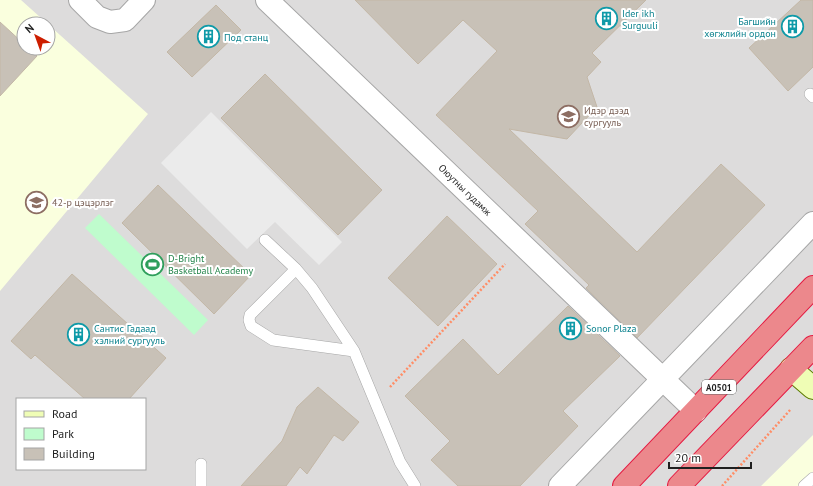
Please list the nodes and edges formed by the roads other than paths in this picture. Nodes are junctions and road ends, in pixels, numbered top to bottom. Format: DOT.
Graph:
graph roads {
  1 [pos="80,0"];
  2 [pos="144,0"];
  3 [pos="267,0"];
  4 [pos="813,223"];
  5 [pos="265,240"];
  6 [pos="296,269"];
  7 [pos="813,287"];
  8 [pos="813,347"];
  9 [pos="354,352"];
  10 [pos="791,369"];
  11 [pos="662,380"];
  12 [pos="812,387"];
  13 [pos="696,411"];
  14 [pos="201,464"];
  15 [pos="813,478"];
  16 [pos="201,486"];
  17 [pos="415,486"];
  18 [pos="560,486"];
  19 [pos="624,486"];
  20 [pos="679,486"];
  21 [pos="804,486"];
  1 -- 2 [label="street"];
  3 -- 11 [label="street, Оюутны гудамж"];
  4 -- 11 [label="street"];
  5 -- 6 [label="lane"];
  6 -- 9 [label="lane"];
  6 -- 9 [label="lane"];
  7 -- 13 [label="highway, A0501"];
  8 -- 10 [label="highway"];
  9 -- 17 [label="lane"];
  10 -- 12 [label="street"];
  10 -- 20 [label="highway"];
  11 -- 13 [label="street, Оюутны гудамж"];
  11 -- 18 [label="street"];
  13 -- 19 [label="highway, A0501"];
  14 -- 16 [label="lane"];
  15 -- 21 [label="lane"];
}
